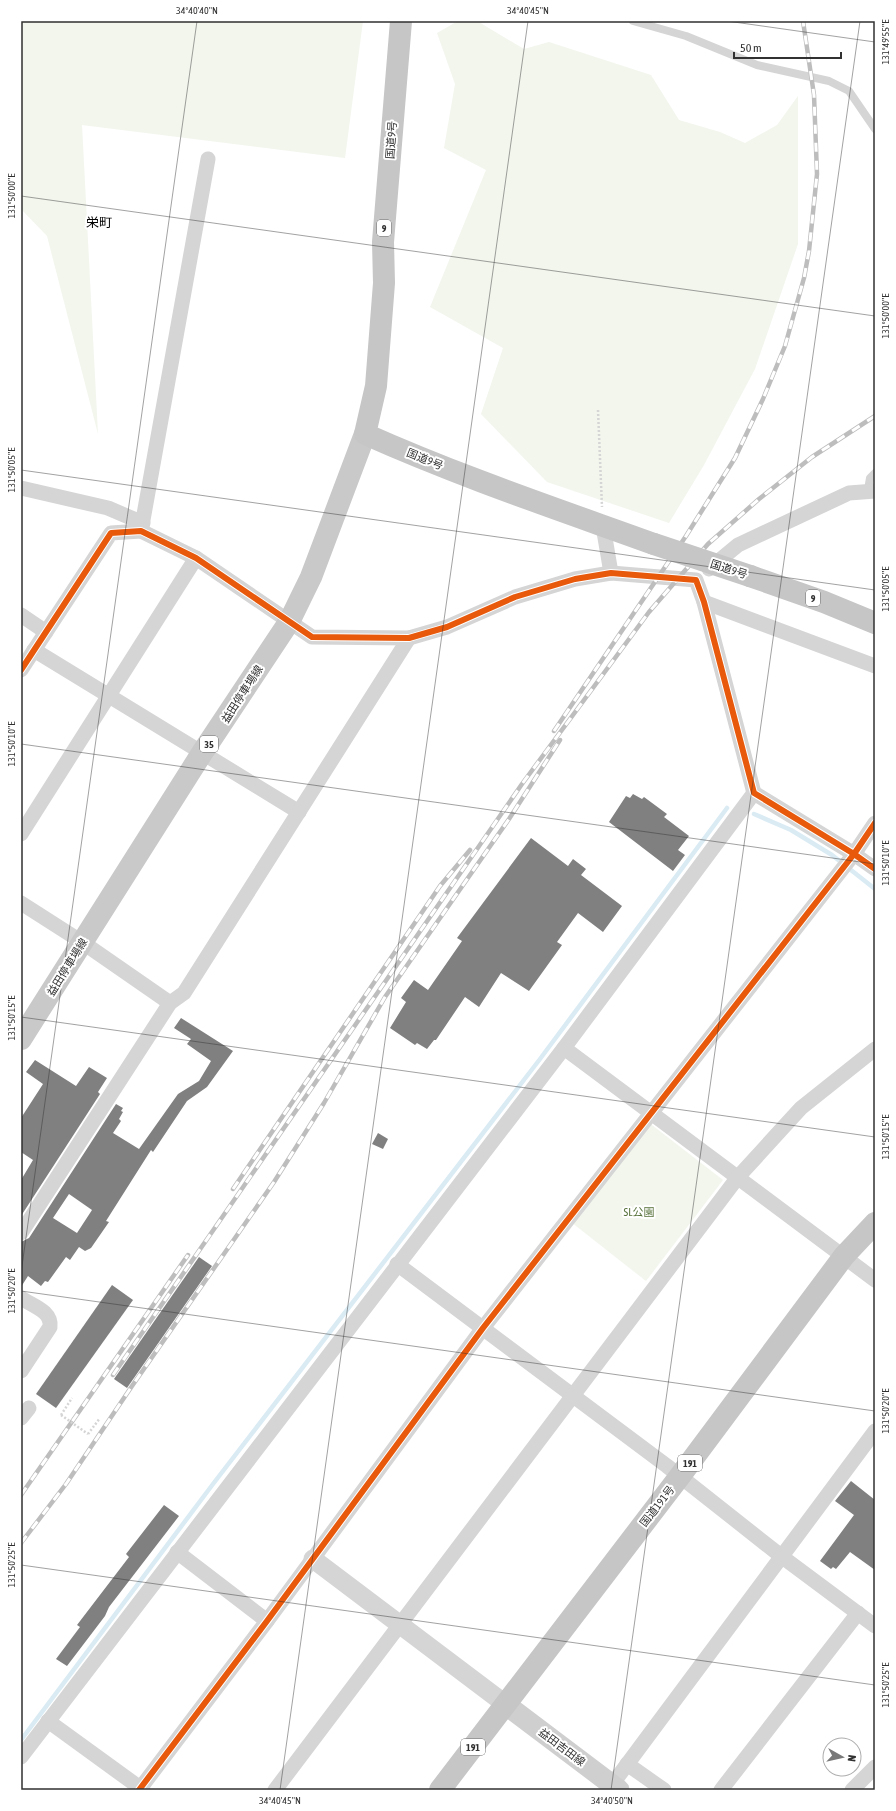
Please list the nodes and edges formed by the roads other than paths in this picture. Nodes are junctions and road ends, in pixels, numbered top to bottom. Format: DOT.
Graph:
graph roads {
  1 [pos="401,21"];
  2 [pos="633,21"];
  3 [pos="875,128"];
  4 [pos="208,159"];
  5 [pos="365,434"];
  6 [pos="875,473"];
  7 [pos="21,488"];
  8 [pos="871,491"];
  9 [pos="603,526"];
  10 [pos="142,527"];
  11 [pos="196,558"];
  12 [pos="611,573"];
  13 [pos="696,580"];
  14 [pos="704,602"];
  15 [pos="21,615"];
  16 [pos="289,622"];
  17 [pos="875,623"];
  18 [pos="46,632"];
  19 [pos="409,638"];
  20 [pos="34,650"];
  21 [pos="875,666"];
  22 [pos="21,670"];
  23 [pos="108,696"];
  24 [pos="202,753"];
  25 [pos="754,793"];
  26 [pos="299,812"];
  27 [pos="875,823"];
  28 [pos="21,834"];
  29 [pos="854,854"];
  30 [pos="875,869"];
  31 [pos="21,903"];
  32 [pos="82,942"];
  33 [pos="170,1003"];
  34 [pos="21,1039"];
  35 [pos="564,1048"];
  36 [pos="875,1049"];
  37 [pos="652,1113"];
  38 [pos="738,1177"];
  39 [pos="875,1223"];
  40 [pos="21,1234"];
  41 [pos="844,1256"];
  42 [pos="397,1264"];
  43 [pos="875,1280"];
  44 [pos="22,1301"];
  45 [pos="483,1328"];
  46 [pos="21,1371"];
  47 [pos="573,1396"];
  48 [pos="875,1431"];
  49 [pos="680,1476"];
  50 [pos="177,1552"];
  51 [pos="781,1556"];
  52 [pos="313,1559"];
  53 [pos="869,1619"];
  54 [pos="267,1621"];
  55 [pos="400,1625"];
  56 [pos="505,1704"];
  57 [pos="48,1721"];
  58 [pos="21,1757"];
  59 [pos="627,1764"];
  60 [pos="875,1766"];
  61 [pos="613,1788"];
  62 [pos="141,1789"];
  63 [pos="275,1790"];
  64 [pos="440,1790"];
  65 [pos="664,1790"];
  66 [pos="721,1790"];
  67 [pos="852,1790"];
  1 -- 5 [label="highway, 国道9号 / 9"];
  2 -- 3 [label="lane"];
  4 -- 10 [label="street"];
  5 -- 9 [label="highway, 国道9号 / 9"];
  5 -- 16 [label="main road, 益田停車場線 / 35"];
  6 -- 8 [label="lane"];
  7 -- 10 [label="street"];
  8 -- 13 [label="street"];
  9 -- 12 [label="street"];
  9 -- 17 [label="highway, 国道9号 / 9, bridge"];
  10 -- 11 [label="street"];
  10 -- 18 [label="street"];
  11 -- 16 [label="street"];
  11 -- 23 [label="street"];
  12 -- 13 [label="street"];
  12 -- 19 [label="street"];
  13 -- 14 [label="street"];
  14 -- 21 [label="street"];
  14 -- 25 [label="street"];
  15 -- 18 [label="street"];
  16 -- 19 [label="street"];
  16 -- 24 [label="main road, 益田停車場線 / 35"];
  18 -- 20 [label="street"];
  19 -- 26 [label="street"];
  20 -- 22 [label="street"];
  20 -- 23 [label="street"];
  23 -- 24 [label="street"];
  23 -- 28 [label="street"];
  24 -- 26 [label="street"];
  24 -- 32 [label="main road, 益田停車場線 / 35"];
  25 -- 29 [label="street"];
  25 -- 35 [label="street"];
  26 -- 33 [label="street"];
  27 -- 29 [label="street"];
  29 -- 30 [label="street"];
  29 -- 37 [label="street"];
  31 -- 32 [label="street"];
  32 -- 33 [label="street"];
  32 -- 34 [label="main road, 益田停車場線 / 35"];
  33 -- 40 [label="street"];
  35 -- 37 [label="street"];
  35 -- 42 [label="street"];
  36 -- 38 [label="street"];
  37 -- 38 [label="street"];
  37 -- 45 [label="street"];
  38 -- 41 [label="street"];
  38 -- 47 [label="street"];
  39 -- 41 [label="highway, 国道191号 / 191"];
  41 -- 43 [label="street"];
  41 -- 49 [label="highway, 国道191号 / 191"];
  42 -- 45 [label="street"];
  42 -- 50 [label="street"];
  44 -- 46 [label="street"];
  45 -- 47 [label="street"];
  45 -- 52 [label="street"];
  47 -- 49 [label="street"];
  47 -- 55 [label="street"];
  48 -- 51 [label="street"];
  49 -- 51 [label="street"];
  49 -- 56 [label="highway, 国道191号 / 191"];
  50 -- 54 [label="street"];
  50 -- 57 [label="street"];
  51 -- 53 [label="street"];
  51 -- 59 [label="street"];
  52 -- 54 [label="street"];
  52 -- 55 [label="street"];
  53 -- 66 [label="street"];
  54 -- 62 [label="street"];
  55 -- 56 [label="street"];
  55 -- 63 [label="street"];
  56 -- 61 [label="main road, 益田吉田線"];
  56 -- 64 [label="highway, 国道191号 / 191"];
  57 -- 58 [label="street"];
  57 -- 62 [label="street"];
  59 -- 61 [label="street"];
  59 -- 65 [label="street"];
  60 -- 67 [label="street"];
}
